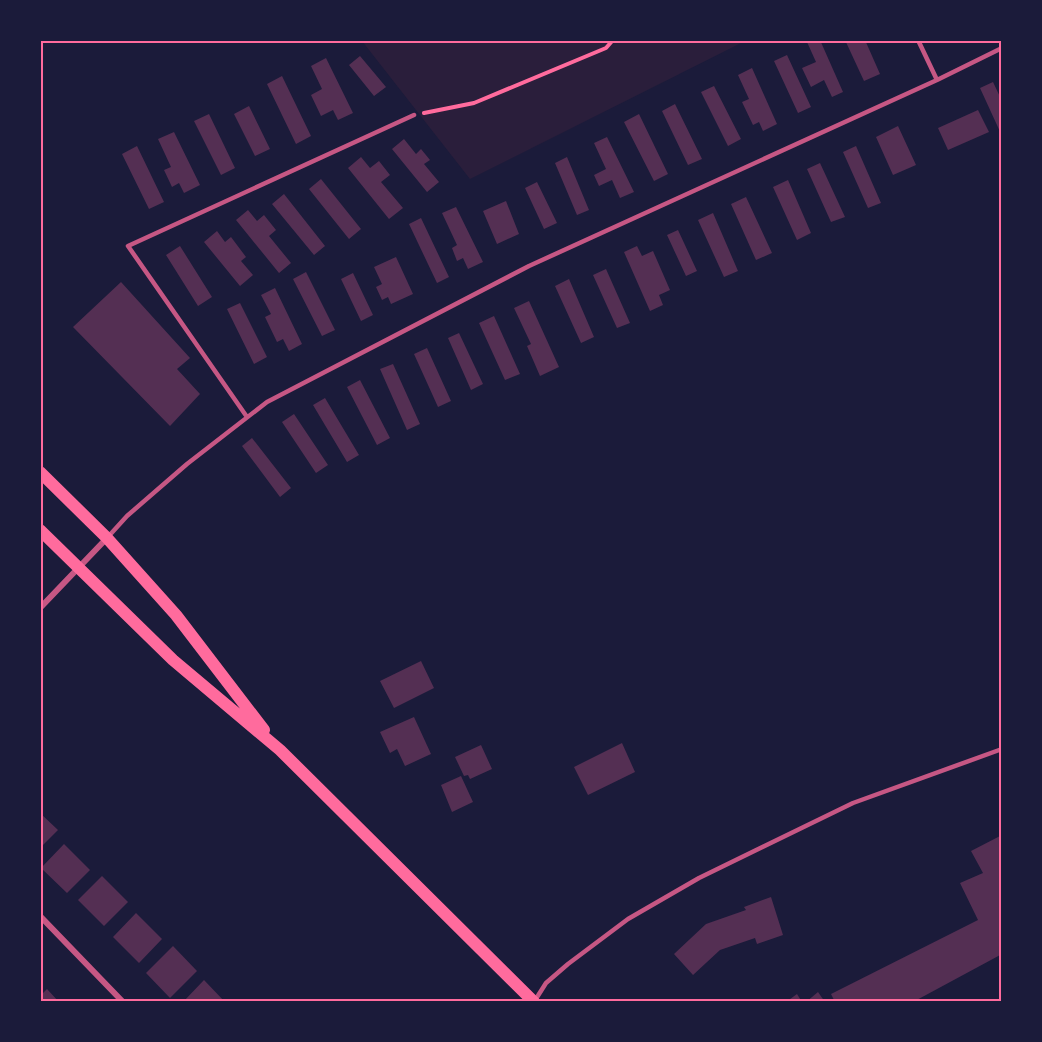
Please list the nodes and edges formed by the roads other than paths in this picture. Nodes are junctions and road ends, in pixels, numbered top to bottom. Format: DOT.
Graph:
graph roads {
  1 [pos="918,40"];
  2 [pos="1002,48"];
  3 [pos="937,80"];
  4 [pos="414,115"];
  5 [pos="247,417"];
  6 [pos="40,472"];
  7 [pos="40,530"];
  8 [pos="107,538"];
  9 [pos="80,568"];
  10 [pos="40,608"];
  11 [pos="1002,749"];
  12 [pos="280,750"];
  13 [pos="40,916"];
  14 [pos="123,1002"];
  15 [pos="534,1002"];
  1 -- 3 [label="lane"];
  2 -- 3 [label="lane"];
  3 -- 5 [label="lane"];
  4 -- 5 [label="lane"];
  5 -- 8 [label="lane"];
  6 -- 8 [label="main road"];
  7 -- 9 [label="main road"];
  8 -- 9 [label="street"];
  8 -- 12 [label="main road"];
  9 -- 10 [label="street"];
  9 -- 12 [label="main road"];
  11 -- 15 [label="lane"];
  12 -- 15 [label="main road"];
  13 -- 14 [label="street"];
}
